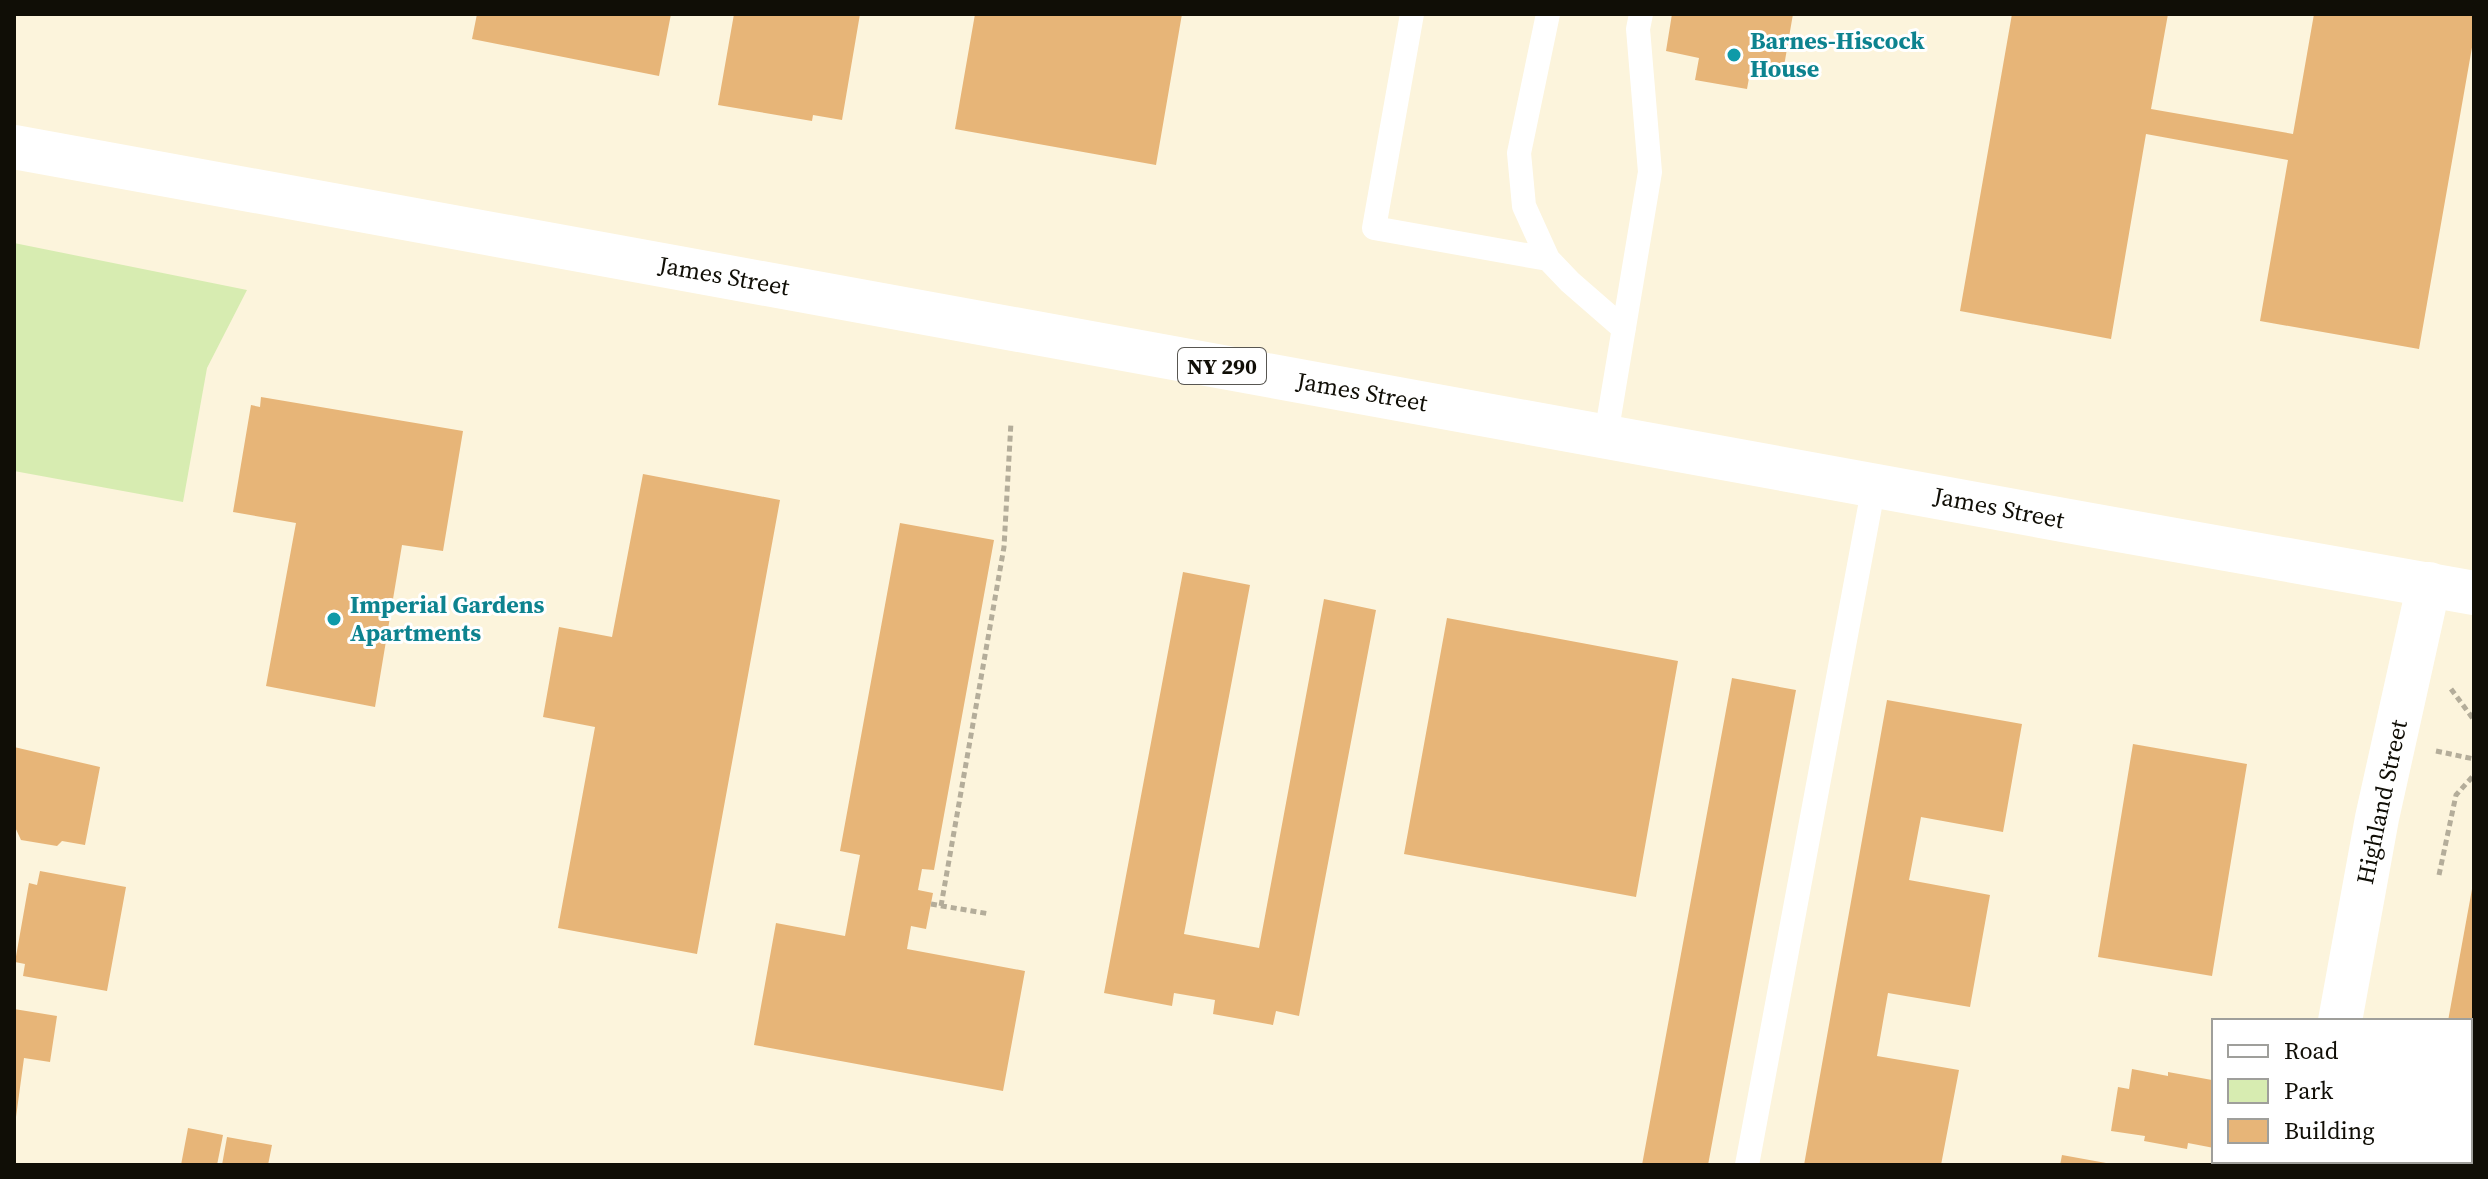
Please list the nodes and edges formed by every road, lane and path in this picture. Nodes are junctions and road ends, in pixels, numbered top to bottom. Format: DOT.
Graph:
graph roads {
  1 [pos="1412,14"];
  2 [pos="1548,14"];
  3 [pos="1641,14"];
  4 [pos="14,147"];
  5 [pos="1548,259"];
  6 [pos="1624,329"];
  7 [pos="1011,422"];
  8 [pos="1606,435"];
  9 [pos="1874,485"];
  10 [pos="2429,584"];
  11 [pos="2474,593"];
  12 [pos="2474,775"];
  13 [pos="2439,875"];
  14 [pos="931,904"];
  15 [pos="941,906"];
  16 [pos="990,914"];
  17 [pos="2340,1019"];
  18 [pos="1747,1165"];
  1 -- 5 [label="lane"];
  2 -- 5 [label="lane"];
  3 -- 6 [label="lane"];
  4 -- 8 [label="main road, James Street / NY 290"];
  5 -- 6 [label="lane"];
  6 -- 8 [label="lane"];
  7 -- 15 [label="path"];
  8 -- 9 [label="main road, James Street / NY 290"];
  9 -- 10 [label="main road, James Street / NY 290"];
  9 -- 18 [label="lane"];
  10 -- 11 [label="main road, James Street / NY 290"];
  10 -- 17 [label="main road, Highland Street"];
  12 -- 13 [label="path"];
  14 -- 15 [label="path"];
  15 -- 16 [label="path"];
}
